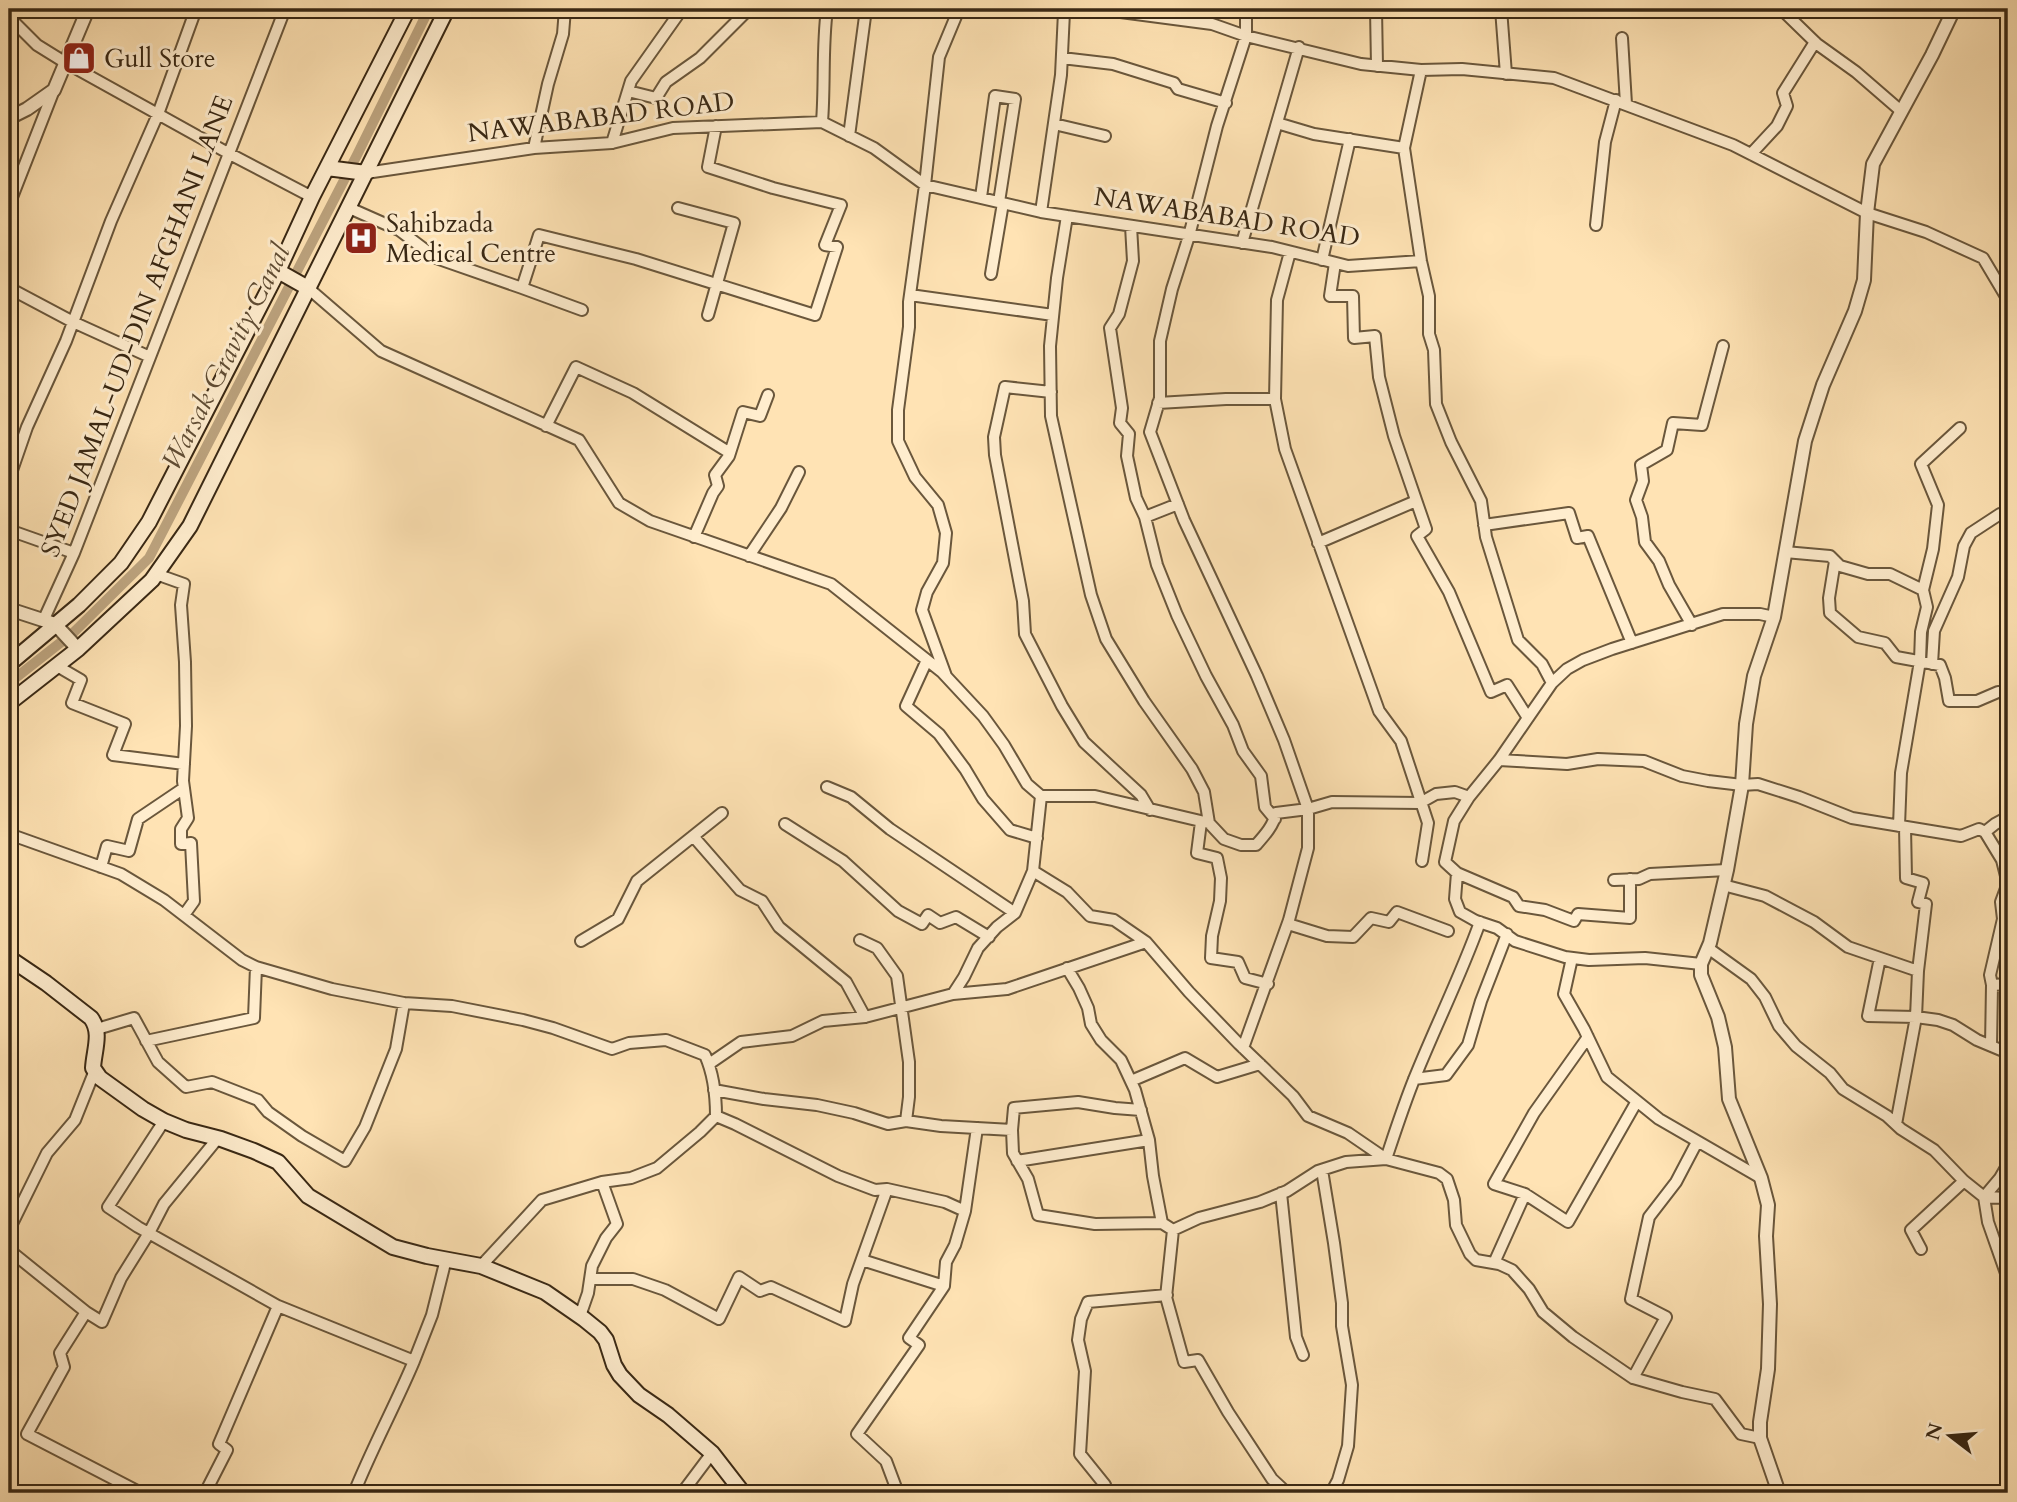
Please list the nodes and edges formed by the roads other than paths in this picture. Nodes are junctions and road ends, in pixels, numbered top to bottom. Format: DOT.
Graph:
graph roads {
  1 [pos="88,9"];
  2 [pos="196,9"];
  3 [pos="285,9"];
  4 [pos="408,9"];
  5 [pos="447,9"];
  6 [pos="565,9"];
  7 [pos="682,9"];
  8 [pos="749,9"];
  9 [pos="827,9"];
  10 [pos="866,9"];
  11 [pos="960,9"];
  12 [pos="1009,9"];
  13 [pos="1246,9"];
  14 [pos="1376,9"];
  15 [pos="1501,9"];
  16 [pos="1781,9"];
  17 [pos="1954,9"];
  18 [pos="1063,10"];
  19 [pos="1154,12"];
  20 [pos="9,18"];
  21 [pos="1246,36"];
  22 [pos="1622,38"];
  23 [pos="1815,42"];
  24 [pos="1299,47"];
  25 [pos="1062,58"];
  26 [pos="66,63"];
  27 [pos="1377,66"];
  28 [pos="1421,70"];
  29 [pos="1506,74"];
  30 [pos="54,90"];
  31 [pos="628,91"];
  32 [pos="1621,102"];
  33 [pos="1226,103"];
  34 [pos="1901,111"];
  35 [pos="158,114"];
  36 [pos="9,118"];
  37 [pos="822,122"];
  38 [pos="1277,123"];
  39 [pos="1054,124"];
  40 [pos="716,126"];
  41 [pos="849,136"];
  42 [pos="1105,136"];
  43 [pos="1350,139"];
  44 [pos="612,143"];
  45 [pos="534,148"];
  46 [pos="1404,148"];
  47 [pos="228,153"];
  48 [pos="1751,155"];
  49 [pos="333,169"];
  50 [pos="362,173"];
  51 [pos="925,185"];
  52 [pos="312,197"];
  53 [pos="981,197"];
  54 [pos="1001,202"];
  55 [pos="9,205"];
  56 [pos="347,207"];
  57 [pos="678,208"];
  58 [pos="1041,212"];
  59 [pos="1867,213"];
  60 [pos="1067,216"];
  61 [pos="1596,225"];
  62 [pos="1131,226"];
  63 [pos="1189,236"];
  64 [pos="1242,243"];
  65 [pos="1290,252"];
  66 [pos="1322,260"];
  67 [pos="1421,261"];
  68 [pos="1335,263"];
  69 [pos="278,271"];
  70 [pos="991,274"];
  71 [pos="718,284"];
  72 [pos="306,287"];
  73 [pos="9,288"];
  74 [pos="522,288"];
  75 [pos="910,295"];
  76 [pos="2008,300"];
  77 [pos="582,310"];
  78 [pos="708,315"];
  79 [pos="1054,315"];
  80 [pos="73,322"];
  81 [pos="1723,346"];
  82 [pos="150,357"];
  83 [pos="1051,392"];
  84 [pos="768,395"];
  85 [pos="1275,399"];
  86 [pos="1158,403"];
  87 [pos="546,426"];
  88 [pos="1960,428"];
  89 [pos="730,453"];
  90 [pos="799,472"];
  91 [pos="9,479"];
  92 [pos="1416,501"];
  93 [pos="1178,504"];
  94 [pos="2000,514"];
  95 [pos="1145,517"];
  96 [pos="1484,525"];
  97 [pos="9,530"];
  98 [pos="694,537"];
  99 [pos="1318,543"];
  100 [pos="74,552"];
  101 [pos="1785,552"];
  102 [pos="749,556"];
  103 [pos="1835,561"];
  104 [pos="156,574"];
  105 [pos="1923,590"];
  106 [pos="9,609"];
  107 [pos="1774,617"];
  108 [pos="54,624"];
  109 [pos="1692,625"];
  110 [pos="1632,643"];
  111 [pos="77,647"];
  112 [pos="927,660"];
  113 [pos="1920,661"];
  114 [pos="9,664"];
  115 [pos="1932,664"];
  116 [pos="57,666"];
  117 [pos="947,678"];
  118 [pos="1552,683"];
  119 [pos="2008,692"];
  120 [pos="9,703"];
  121 [pos="1528,718"];
  122 [pos="1499,760"];
  123 [pos="184,764"];
  124 [pos="1742,785"];
  125 [pos="827,787"];
  126 [pos="184,788"];
  127 [pos="1041,796"];
  128 [pos="1469,797"];
  129 [pos="1420,803"];
  130 [pos="1308,809"];
  131 [pos="1150,810"];
  132 [pos="722,813"];
  133 [pos="2008,817"];
  134 [pos="1275,819"];
  135 [pos="1205,822"];
  136 [pos="785,824"];
  137 [pos="1902,827"];
  138 [pos="1986,832"];
  139 [pos="9,834"];
  140 [pos="693,836"];
  141 [pos="1037,838"];
  142 [pos="1422,861"];
  143 [pos="101,867"];
  144 [pos="1727,870"];
  145 [pos="1032,871"];
  146 [pos="1457,873"];
  147 [pos="1630,879"];
  148 [pos="1614,880"];
  149 [pos="2008,884"];
  150 [pos="1723,885"];
  151 [pos="1016,913"];
  152 [pos="184,915"];
  153 [pos="1480,922"];
  154 [pos="1288,924"];
  155 [pos="1448,930"];
  156 [pos="1507,934"];
  157 [pos="989,937"];
  158 [pos="860,940"];
  159 [pos="580,941"];
  160 [pos="1146,942"];
  161 [pos="1708,948"];
  162 [pos="9,958"];
  163 [pos="1572,958"];
  164 [pos="1881,958"];
  165 [pos="1701,964"];
  166 [pos="256,967"];
  167 [pos="1067,968"];
  168 [pos="1918,971"];
  169 [pos="1268,984"];
  170 [pos="2008,984"];
  171 [pos="1992,985"];
  172 [pos="953,993"];
  173 [pos="404,1003"];
  174 [pos="902,1008"];
  175 [pos="866,1017"];
  176 [pos="1916,1017"];
  177 [pos="97,1029"];
  178 [pos="1588,1037"];
  179 [pos="146,1041"];
  180 [pos="1991,1046"];
  181 [pos="1244,1048"];
  182 [pos="2008,1053"];
  183 [pos="1260,1064"];
  184 [pos="709,1065"];
  185 [pos="94,1070"];
  186 [pos="1414,1079"];
  187 [pos="1131,1081"];
  188 [pos="714,1090"];
  189 [pos="1637,1101"];
  190 [pos="1141,1110"];
  191 [pos="716,1116"];
  192 [pos="164,1121"];
  193 [pos="906,1121"];
  194 [pos="1896,1124"];
  195 [pos="977,1128"];
  196 [pos="1012,1130"];
  197 [pos="218,1138"];
  198 [pos="1149,1140"];
  199 [pos="1697,1142"];
  200 [pos="1386,1159"];
  201 [pos="1017,1161"];
  202 [pos="2008,1164"];
  203 [pos="1322,1170"];
  204 [pos="1761,1178"];
  205 [pos="1964,1181"];
  206 [pos="602,1182"];
  207 [pos="887,1189"];
  208 [pos="1281,1193"];
  209 [pos="1525,1194"];
  210 [pos="1984,1196"];
  211 [pos="2008,1198"];
  212 [pos="965,1211"];
  213 [pos="1162,1223"];
  214 [pos="9,1230"];
  215 [pos="1173,1230"];
  216 [pos="149,1233"];
  217 [pos="1921,1249"];
  218 [pos="9,1250"];
  219 [pos="446,1259"];
  220 [pos="862,1260"];
  221 [pos="1494,1263"];
  222 [pos="481,1266"];
  223 [pos="2006,1266"];
  224 [pos="590,1279"];
  225 [pos="2008,1279"];
  226 [pos="944,1286"];
  227 [pos="1167,1295"];
  228 [pos="278,1306"];
  229 [pos="86,1312"];
  230 [pos="580,1316"];
  231 [pos="1303,1355"];
  232 [pos="414,1361"];
  233 [pos="1633,1378"];
  234 [pos="1760,1438"];
  235 [pos="712,1453"];
  236 [pos="141,1493"];
  237 [pos="205,1493"];
  238 [pos="354,1493"];
  239 [pos="682,1493"];
  240 [pos="743,1493"];
  241 [pos="898,1493"];
  242 [pos="1105,1493"];
  243 [pos="1287,1493"];
  244 [pos="1331,1493"];
  245 [pos="1779,1493"];
  1 -- 26 [label="street"];
  2 -- 35 [label="street"];
  3 -- 47 [label="street, SYED JAMAL-UD-DIN AFGHANI LANE"];
  4 -- 49 [label="main road"];
  5 -- 50 [label="main road"];
  6 -- 45 [label="street"];
  7 -- 31 [label="street"];
  8 -- 31 [label="street"];
  9 -- 37 [label="street"];
  10 -- 41 [label="street"];
  11 -- 51 [label="street"];
  12 -- 18 [label="street"];
  13 -- 21 [label="street"];
  14 -- 27 [label="street"];
  15 -- 29 [label="street"];
  16 -- 23 [label="street"];
  17 -- 34 [label="street"];
  18 -- 19 [label="street"];
  18 -- 25 [label="street"];
  19 -- 21 [label="street"];
  20 -- 26 [label="street"];
  21 -- 24 [label="street"];
  21 -- 33 [label="street"];
  22 -- 32 [label="street"];
  23 -- 34 [label="street"];
  23 -- 48 [label="street"];
  24 -- 27 [label="street"];
  24 -- 38 [label="street"];
  25 -- 33 [label="street"];
  25 -- 39 [label="street"];
  26 -- 30 [label="street"];
  26 -- 35 [label="street"];
  27 -- 28 [label="street"];
  28 -- 29 [label="street"];
  28 -- 46 [label="street"];
  29 -- 32 [label="street"];
  30 -- 36 [label="street"];
  30 -- 55 [label="street"];
  31 -- 44 [label="street"];
  32 -- 48 [label="street"];
  32 -- 61 [label="street"];
  33 -- 63 [label="street"];
  34 -- 59 [label="street"];
  35 -- 47 [label="street"];
  35 -- 80 [label="street"];
  37 -- 40 [label="street, NAWABABAD ROAD"];
  37 -- 41 [label="street, NAWABABAD ROAD"];
  38 -- 43 [label="street"];
  38 -- 64 [label="street"];
  39 -- 42 [label="street"];
  39 -- 58 [label="street"];
  40 -- 44 [label="street, NAWABABAD ROAD"];
  40 -- 71 [label="street"];
  41 -- 51 [label="street, NAWABABAD ROAD"];
  43 -- 46 [label="street"];
  43 -- 66 [label="street"];
  44 -- 45 [label="street, NAWABABAD ROAD"];
  45 -- 50 [label="street, NAWABABAD ROAD"];
  46 -- 67 [label="street"];
  47 -- 52 [label="street"];
  47 -- 82 [label="street, SYED JAMAL-UD-DIN AFGHANI LANE"];
  48 -- 59 [label="street"];
  49 -- 50 [label="main road"];
  49 -- 52 [label="main road"];
  50 -- 56 [label="main road"];
  51 -- 53 [label="street, NAWABABAD ROAD"];
  51 -- 75 [label="street"];
  52 -- 69 [label="main road"];
  53 -- 54 [label="street, NAWABABAD ROAD"];
  53 -- 54 [label="street"];
  54 -- 58 [label="street, NAWABABAD ROAD"];
  54 -- 70 [label="street"];
  56 -- 72 [label="main road"];
  56 -- 74 [label="street"];
  57 -- 71 [label="street"];
  58 -- 60 [label="street, NAWABABAD ROAD"];
  59 -- 76 [label="street"];
  59 -- 101 [label="street"];
  60 -- 62 [label="street, NAWABABAD ROAD"];
  60 -- 79 [label="street"];
  62 -- 63 [label="street, NAWABABAD ROAD"];
  62 -- 95 [label="street"];
  63 -- 64 [label="street, NAWABABAD ROAD"];
  63 -- 86 [label="street"];
  64 -- 65 [label="street, NAWABABAD ROAD"];
  65 -- 66 [label="street, NAWABABAD ROAD"];
  65 -- 85 [label="street"];
  66 -- 68 [label="street, NAWABABAD ROAD"];
  67 -- 68 [label="street, NAWABABAD ROAD"];
  67 -- 96 [label="street"];
  68 -- 92 [label="street"];
  69 -- 72 [label="main road"];
  69 -- 108 [label="main road"];
  71 -- 74 [label="street"];
  71 -- 78 [label="street"];
  72 -- 87 [label="street"];
  72 -- 104 [label="main road"];
  73 -- 80 [label="street"];
  74 -- 77 [label="street"];
  75 -- 79 [label="street"];
  75 -- 117 [label="street"];
  79 -- 83 [label="street"];
  80 -- 82 [label="street"];
  80 -- 91 [label="street"];
  81 -- 109 [label="street"];
  82 -- 100 [label="street, SYED JAMAL-UD-DIN AFGHANI LANE"];
  83 -- 131 [label="street"];
  83 -- 135 [label="street"];
  84 -- 89 [label="street"];
  85 -- 86 [label="street"];
  85 -- 99 [label="street"];
  86 -- 93 [label="street"];
  87 -- 89 [label="street"];
  87 -- 98 [label="street"];
  88 -- 105 [label="street"];
  89 -- 98 [label="street"];
  90 -- 102 [label="street"];
  92 -- 99 [label="street"];
  92 -- 121 [label="street"];
  93 -- 95 [label="street"];
  93 -- 130 [label="street"];
  94 -- 115 [label="street"];
  95 -- 134 [label="street"];
  96 -- 110 [label="street"];
  96 -- 118 [label="street"];
  97 -- 100 [label="street"];
  98 -- 102 [label="street"];
  99 -- 129 [label="street"];
  100 -- 108 [label="street, SYED JAMAL-UD-DIN AFGHANI LANE"];
  101 -- 103 [label="street"];
  101 -- 107 [label="street"];
  102 -- 112 [label="street"];
  103 -- 105 [label="street"];
  103 -- 113 [label="street"];
  104 -- 111 [label="main road"];
  104 -- 123 [label="street"];
  105 -- 113 [label="street"];
  106 -- 108 [label="street"];
  107 -- 109 [label="street"];
  107 -- 124 [label="street"];
  108 -- 111 [label="street"];
  108 -- 114 [label="main road"];
  109 -- 110 [label="street"];
  110 -- 118 [label="street"];
  111 -- 116 [label="main road"];
  112 -- 117 [label="street"];
  112 -- 141 [label="street"];
  113 -- 115 [label="street"];
  113 -- 137 [label="street"];
  115 -- 119 [label="street"];
  116 -- 120 [label="main road"];
  116 -- 123 [label="street"];
  117 -- 127 [label="street"];
  118 -- 121 [label="street"];
  121 -- 122 [label="street"];
  122 -- 124 [label="street"];
  122 -- 128 [label="street"];
  123 -- 126 [label="street"];
  124 -- 137 [label="street"];
  124 -- 144 [label="street"];
  125 -- 151 [label="street"];
  126 -- 143 [label="street"];
  126 -- 152 [label="street"];
  127 -- 131 [label="street"];
  127 -- 141 [label="street"];
  128 -- 129 [label="street"];
  128 -- 146 [label="street"];
  129 -- 130 [label="street"];
  129 -- 142 [label="street"];
  130 -- 134 [label="street"];
  130 -- 154 [label="street"];
  131 -- 135 [label="street"];
  132 -- 140 [label="street"];
  133 -- 138 [label="street"];
  134 -- 135 [label="street"];
  135 -- 169 [label="street"];
  136 -- 157 [label="street"];
  137 -- 138 [label="street"];
  137 -- 168 [label="street"];
  138 -- 149 [label="street"];
  139 -- 143 [label="street"];
  140 -- 159 [label="street"];
  140 -- 175 [label="street"];
  141 -- 145 [label="street"];
  143 -- 152 [label="street"];
  144 -- 147 [label="street"];
  144 -- 150 [label="street"];
  145 -- 151 [label="street"];
  145 -- 160 [label="street"];
  146 -- 147 [label="street"];
  146 -- 153 [label="street"];
  147 -- 148 [label="street"];
  149 -- 171 [label="street"];
  150 -- 161 [label="street"];
  150 -- 164 [label="street"];
  151 -- 157 [label="street"];
  152 -- 166 [label="street"];
  153 -- 156 [label="street"];
  153 -- 186 [label="street"];
  154 -- 155 [label="street"];
  154 -- 169 [label="street"];
  156 -- 163 [label="street"];
  156 -- 186 [label="street"];
  157 -- 172 [label="street"];
  158 -- 174 [label="street"];
  160 -- 167 [label="street"];
  160 -- 181 [label="street"];
  161 -- 165 [label="street"];
  161 -- 194 [label="street"];
  162 -- 177 [label="main road"];
  163 -- 165 [label="street"];
  163 -- 178 [label="street"];
  164 -- 168 [label="street"];
  164 -- 176 [label="street"];
  165 -- 204 [label="street"];
  166 -- 173 [label="street"];
  166 -- 179 [label="street"];
  167 -- 172 [label="street"];
  167 -- 187 [label="street"];
  168 -- 176 [label="street"];
  169 -- 181 [label="street"];
  170 -- 171 [label="street"];
  171 -- 180 [label="street"];
  172 -- 174 [label="street"];
  173 -- 179 [label="street"];
  173 -- 184 [label="street"];
  174 -- 175 [label="street"];
  174 -- 193 [label="street"];
  175 -- 184 [label="street"];
  176 -- 180 [label="street"];
  176 -- 194 [label="street"];
  177 -- 179 [label="street"];
  177 -- 185 [label="main road"];
  178 -- 189 [label="street"];
  178 -- 209 [label="street"];
  180 -- 182 [label="street"];
  181 -- 183 [label="street"];
  183 -- 187 [label="street"];
  183 -- 200 [label="street"];
  184 -- 188 [label="street"];
  185 -- 192 [label="main road"];
  185 -- 214 [label="street"];
  186 -- 200 [label="street"];
  187 -- 190 [label="street"];
  188 -- 191 [label="street"];
  188 -- 193 [label="street"];
  189 -- 199 [label="street"];
  189 -- 209 [label="street"];
  190 -- 196 [label="street"];
  190 -- 198 [label="street"];
  191 -- 206 [label="street"];
  191 -- 207 [label="street"];
  192 -- 197 [label="main road"];
  192 -- 216 [label="street"];
  193 -- 195 [label="street"];
  194 -- 205 [label="street"];
  195 -- 196 [label="street"];
  195 -- 212 [label="street"];
  196 -- 201 [label="street"];
  197 -- 216 [label="street"];
  197 -- 219 [label="main road"];
  198 -- 201 [label="street"];
  198 -- 213 [label="street"];
  199 -- 204 [label="street"];
  199 -- 233 [label="street"];
  200 -- 203 [label="street"];
  200 -- 221 [label="street"];
  201 -- 213 [label="street"];
  202 -- 210 [label="street"];
  203 -- 208 [label="street"];
  203 -- 244 [label="street"];
  204 -- 234 [label="street"];
  205 -- 210 [label="street"];
  205 -- 217 [label="street"];
  206 -- 222 [label="street"];
  206 -- 224 [label="street"];
  207 -- 212 [label="street"];
  207 -- 220 [label="street"];
  208 -- 215 [label="street"];
  208 -- 231 [label="street"];
  209 -- 221 [label="street"];
  210 -- 211 [label="street"];
  210 -- 223 [label="street"];
  212 -- 226 [label="street"];
  213 -- 215 [label="street"];
  215 -- 227 [label="street"];
  216 -- 228 [label="street"];
  216 -- 229 [label="street"];
  218 -- 229 [label="street"];
  219 -- 222 [label="main road"];
  219 -- 232 [label="street"];
  220 -- 224 [label="street"];
  220 -- 226 [label="street"];
  221 -- 233 [label="street"];
  222 -- 230 [label="main road"];
  223 -- 225 [label="street"];
  224 -- 230 [label="street"];
  226 -- 241 [label="street"];
  227 -- 242 [label="street"];
  227 -- 243 [label="street"];
  228 -- 232 [label="street"];
  228 -- 237 [label="street"];
  229 -- 236 [label="street"];
  230 -- 235 [label="main road"];
  232 -- 238 [label="street"];
  233 -- 234 [label="street"];
  234 -- 245 [label="street"];
  235 -- 239 [label="street"];
  235 -- 240 [label="main road"];
}
